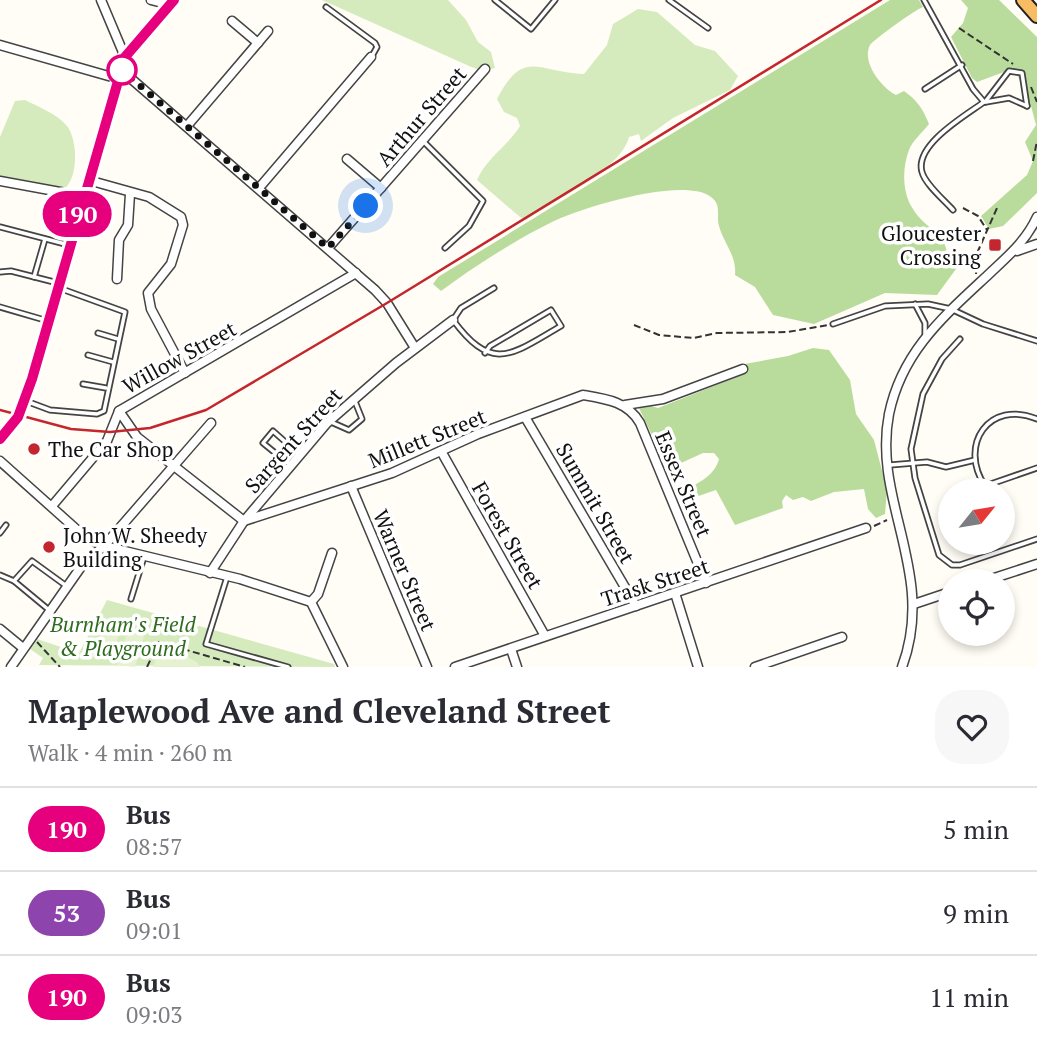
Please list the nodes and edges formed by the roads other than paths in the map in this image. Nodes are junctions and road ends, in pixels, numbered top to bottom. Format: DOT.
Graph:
graph roads {
  1 [pos="101,0"];
  2 [pos="151,0"];
  3 [pos="495,0"];
  4 [pos="555,0"];
  5 [pos="669,0"];
  6 [pos="924,0"];
  7 [pos="1023,0"];
  8 [pos="172,2"];
  9 [pos="326,7"];
  10 [pos="1037,16"];
  11 [pos="232,21"];
  12 [pos="708,28"];
  13 [pos="268,31"];
  14 [pos="258,43"];
  15 [pos="0,45"];
  16 [pos="125,57"];
  17 [pos="371,57"];
  18 [pos="962,65"];
  19 [pos="485,69"];
  20 [pos="120,75"];
  21 [pos="925,89"];
  22 [pos="984,102"];
  23 [pos="187,126"];
  24 [pos="422,141"];
  25 [pos="347,159"];
  26 [pos="88,180"];
  27 [pos="0,181"];
  28 [pos="259,188"];
  29 [pos="381,188"];
  30 [pos="130,194"];
  31 [pos="82,196"];
  32 [pos="953,210"];
  33 [pos="1037,217"];
  34 [pos="0,227"];
  35 [pos="45,239"];
  36 [pos="1037,244"];
  37 [pos="69,245"];
  38 [pos="328,248"];
  39 [pos="445,248"];
  40 [pos="1011,254"];
  41 [pos="1,270"];
  42 [pos="356,273"];
  43 [pos="34,277"];
  44 [pos="117,279"];
  45 [pos="57,286"];
  46 [pos="494,288"];
  47 [pos="915,304"];
  48 [pos="0,307"];
  49 [pos="951,309"];
  50 [pos="453,320"];
  51 [pos="48,321"];
  52 [pos="833,324"];
  53 [pos="98,333"];
  54 [pos="925,334"];
  55 [pos="118,339"];
  56 [pos="960,339"];
  57 [pos="1037,341"];
  58 [pos="415,348"];
  59 [pos="485,354"];
  60 [pos="88,355"];
  61 [pos="113,362"];
  62 [pos="743,369"];
  63 [pos="185,373"];
  64 [pos="83,384"];
  65 [pos="106,388"];
  66 [pos="354,399"];
  67 [pos="24,401"];
  68 [pos="622,405"];
  69 [pos="119,411"];
  70 [pos="526,417"];
  71 [pos="1037,419"];
  72 [pos="329,422"];
  73 [pos="211,423"];
  74 [pos="0,439"];
  75 [pos="441,451"];
  76 [pos="299,454"];
  77 [pos="975,460"];
  78 [pos="0,461"];
  79 [pos="912,463"];
  80 [pos="175,465"];
  81 [pos="290,465"];
  82 [pos="888,466"];
  83 [pos="1037,468"];
  84 [pos="351,486"];
  85 [pos="52,506"];
  86 [pos="244,521"];
  87 [pos="6,525"];
  88 [pos="866,528"];
  89 [pos="0,533"];
  90 [pos="1037,539"];
  91 [pos="104,546"];
  92 [pos="332,553"];
  93 [pos="144,557"];
  94 [pos="1037,564"];
  95 [pos="1015,571"];
  96 [pos="210,573"];
  97 [pos="0,575"];
  98 [pos="227,577"];
  99 [pos="15,581"];
  100 [pos="706,583"];
  101 [pos="66,586"];
  102 [pos="675,593"];
  103 [pos="938,596"];
  104 [pos="131,599"];
  105 [pos="311,602"];
  106 [pos="914,604"];
  107 [pos="636,607"];
  108 [pos="49,610"];
  109 [pos="0,629"];
  110 [pos="545,636"];
  111 [pos="842,637"];
  112 [pos="23,648"];
  113 [pos="511,649"];
  114 [pos="11,667"];
  115 [pos="288,667"];
  116 [pos="343,667"];
  117 [pos="427,667"];
  118 [pos="455,667"];
  119 [pos="517,667"];
  120 [pos="698,667"];
  121 [pos="755,667"];
  122 [pos="902,667"];
  1 -- 16 [label="street"];
  2 -- 8 [label="street"];
  3 -- 4 [label="lane"];
  5 -- 12 [label="lane"];
  6 -- 18 [label="lane"];
  7 -- 10 [label="highway"];
  8 -- 16 [label="street"];
  9 -- 17 [label="lane"];
  11 -- 14 [label="street"];
  13 -- 14 [label="street"];
  14 -- 23 [label="street"];
  15 -- 20 [label="street"];
  16 -- 20 [label="street"];
  17 -- 28 [label="street"];
  18 -- 21 [label="lane"];
  18 -- 22 [label="lane"];
  19 -- 24 [label="street, Arthur Street"];
  20 -- 23 [label="street"];
  20 -- 26 [label="street"];
  22 -- 22 [label="lane"];
  22 -- 32 [label="lane"];
  23 -- 28 [label="street"];
  24 -- 29 [label="street, Arthur Street"];
  24 -- 39 [label="lane"];
  25 -- 29 [label="street"];
  26 -- 30 [label="street"];
  26 -- 31 [label="street"];
  27 -- 31 [label="street"];
  28 -- 38 [label="street"];
  29 -- 38 [label="street, Arthur Street"];
  30 -- 44 [label="street"];
  30 -- 63 [label="street"];
  31 -- 37 [label="street"];
  33 -- 40 [label="street"];
  34 -- 35 [label="lane"];
  35 -- 37 [label="lane"];
  35 -- 43 [label="lane"];
  36 -- 40 [label="street"];
  37 -- 45 [label="street"];
  38 -- 42 [label="street"];
  40 -- 49 [label="street"];
  41 -- 43 [label="lane"];
  42 -- 58 [label="street"];
  42 -- 63 [label="street, Willow Street"];
  43 -- 45 [label="lane"];
  45 -- 51 [label="street"];
  45 -- 55 [label="lane"];
  46 -- 50 [label="lane"];
  47 -- 49 [label="lane"];
  47 -- 52 [label="lane"];
  47 -- 54 [label="lane"];
  48 -- 51 [label="lane"];
  49 -- 54 [label="street"];
  49 -- 57 [label="lane"];
  50 -- 58 [label="street, Sargent Street"];
  50 -- 59 [label="lane"];
  51 -- 67 [label="street"];
  53 -- 55 [label="lane"];
  54 -- 82 [label="street"];
  55 -- 61 [label="lane"];
  56 -- 79 [label="lane"];
  58 -- 66 [label="street, Sargent Street"];
  59 -- 59 [label="lane"];
  60 -- 61 [label="lane"];
  61 -- 65 [label="lane"];
  62 -- 68 [label="street"];
  63 -- 69 [label="street, Willow Street"];
  64 -- 65 [label="lane"];
  65 -- 67 [label="lane"];
  66 -- 72 [label="street, Sargent Street"];
  66 -- 72 [label="lane"];
  67 -- 74 [label="street"];
  68 -- 70 [label="street, Millett Street"];
  68 -- 100 [label="street, Essex Street"];
  69 -- 80 [label="street"];
  69 -- 85 [label="street, Willow Street"];
  70 -- 75 [label="street, Millett Street"];
  70 -- 107 [label="street, Summit Street"];
  71 -- 77 [label="lane"];
  72 -- 76 [label="street, Sargent Street"];
  73 -- 80 [label="street"];
  75 -- 84 [label="street, Millett Street"];
  75 -- 110 [label="street, Forest Street"];
  76 -- 81 [label="street, Sargent Street"];
  76 -- 81 [label="lane"];
  77 -- 79 [label="lane"];
  77 -- 83 [label="lane"];
  78 -- 85 [label="street"];
  79 -- 82 [label="lane"];
  79 -- 90 [label="lane"];
  80 -- 86 [label="street"];
  80 -- 91 [label="street"];
  81 -- 86 [label="street, Sargent Street"];
  82 -- 106 [label="street"];
  84 -- 86 [label="street, Millett Street"];
  84 -- 117 [label="street, Warner Street"];
  85 -- 91 [label="street"];
  86 -- 96 [label="street, Sargent Street"];
  87 -- 89 [label="lane"];
  88 -- 100 [label="street, Trask Street"];
  91 -- 93 [label="street"];
  91 -- 101 [label="street"];
  92 -- 105 [label="street"];
  93 -- 96 [label="street"];
  93 -- 104 [label="lane"];
  94 -- 95 [label="street"];
  96 -- 98 [label="street"];
  97 -- 99 [label="lane"];
  98 -- 105 [label="street"];
  98 -- 115 [label="lane"];
  99 -- 101 [label="lane"];
  99 -- 108 [label="lane"];
  100 -- 102 [label="street, Trask Street"];
  101 -- 108 [label="street"];
  102 -- 107 [label="street, Trask Street"];
  102 -- 120 [label="street"];
  103 -- 106 [label="street"];
  105 -- 116 [label="street"];
  106 -- 122 [label="street"];
  107 -- 110 [label="street, Trask Street"];
  108 -- 112 [label="street"];
  109 -- 112 [label="street"];
  110 -- 113 [label="street, Trask Street"];
  111 -- 121 [label="street"];
  112 -- 114 [label="street"];
  113 -- 118 [label="street, Trask Street"];
  113 -- 119 [label="street"];
}
